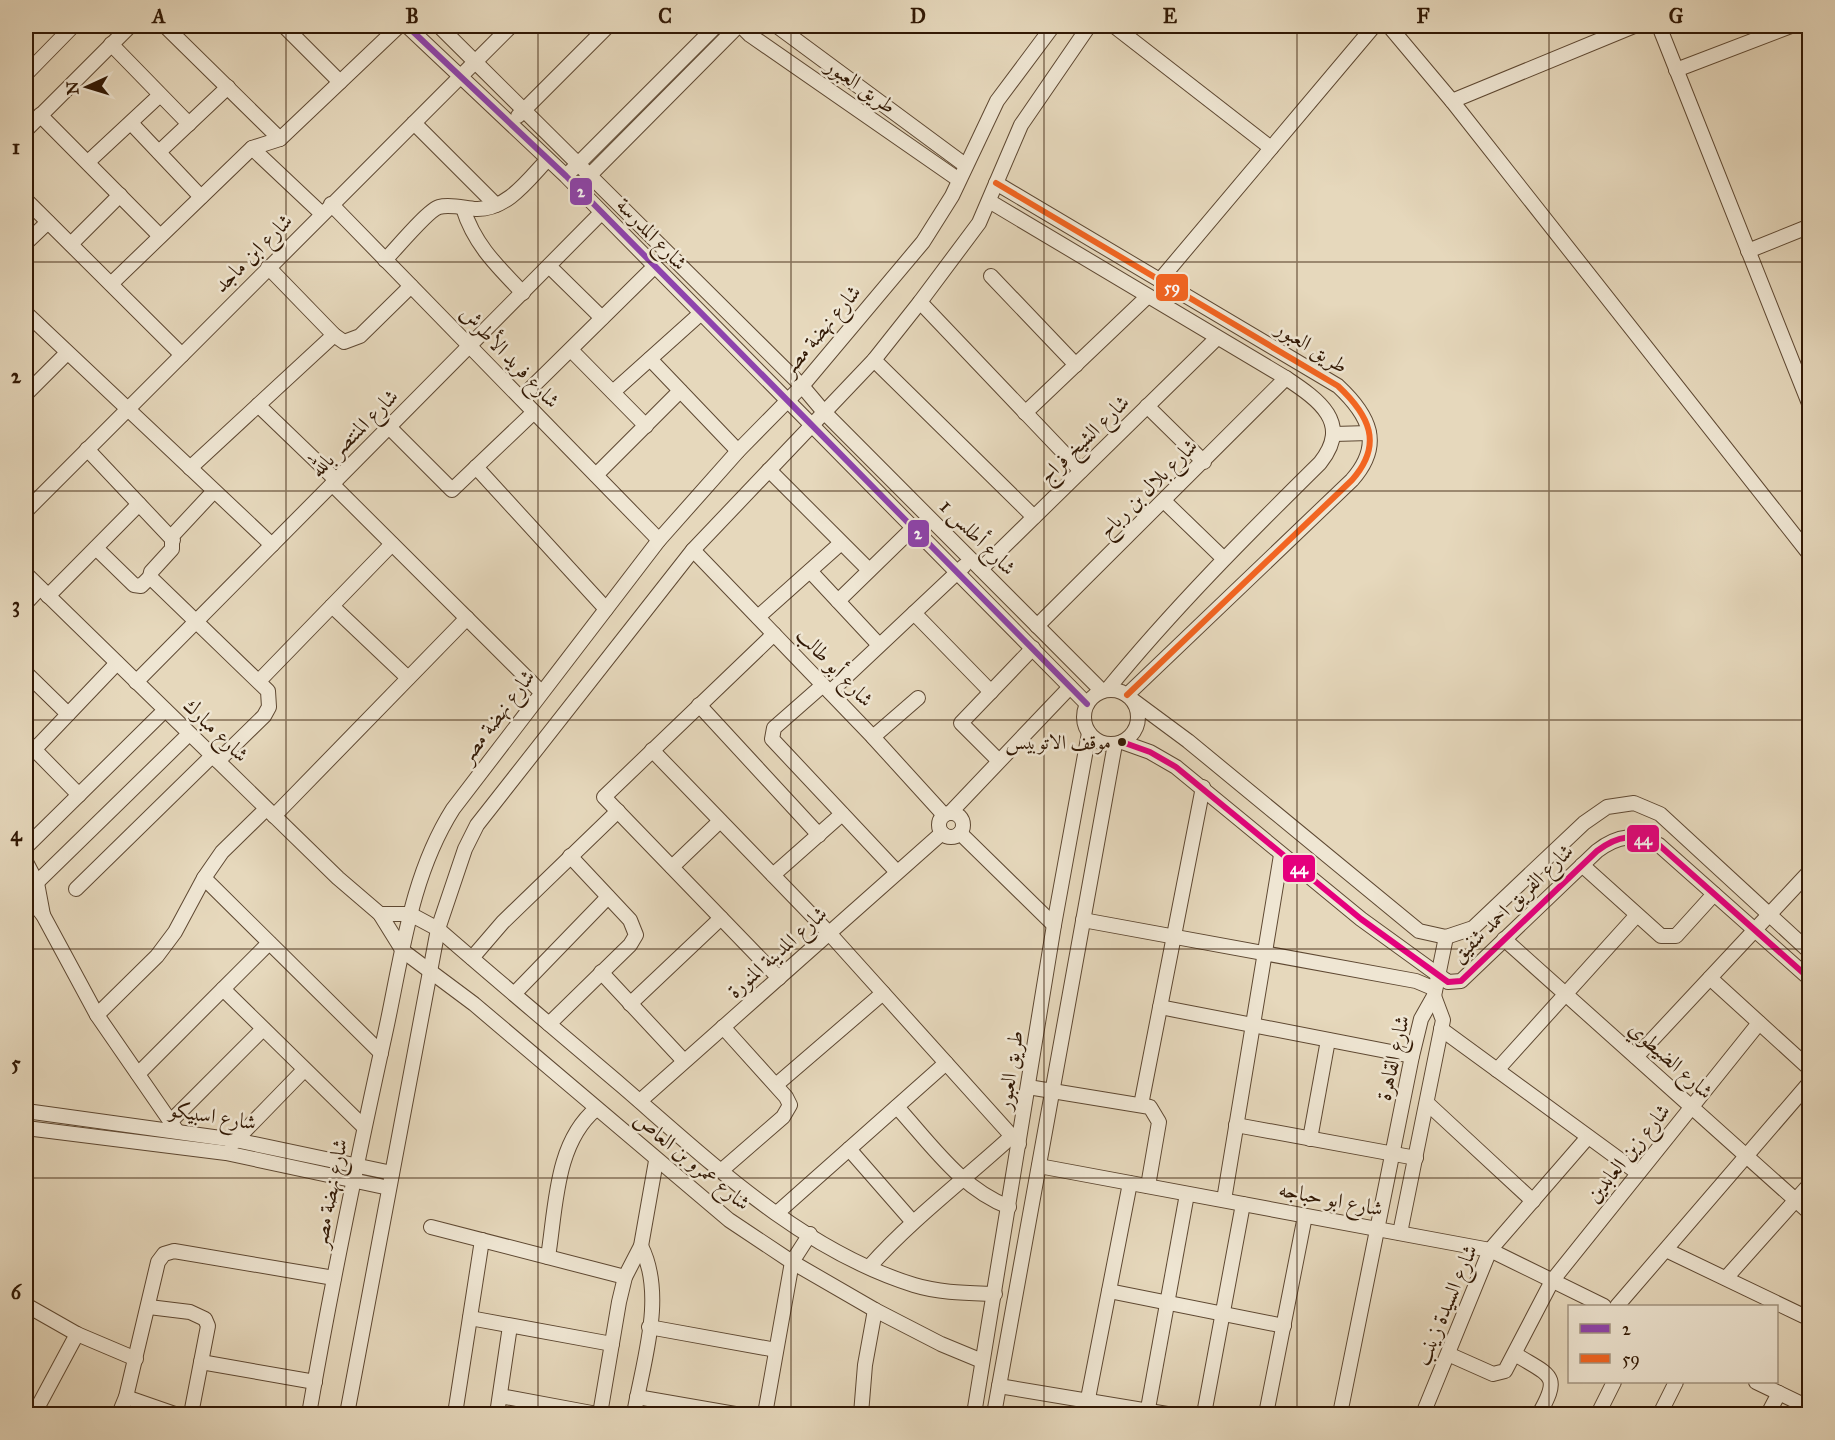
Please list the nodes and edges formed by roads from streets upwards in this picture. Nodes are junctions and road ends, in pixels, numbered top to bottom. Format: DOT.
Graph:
graph roads {
  1 [pos="73,26"];
  2 [pos="130,26"];
  3 [pos="165,26"];
  4 [pos="284,26"];
  5 [pos="399,26"];
  6 [pos="439,26"];
  7 [pos="511,26"];
  8 [pos="608,26"];
  9 [pos="740,26"];
  10 [pos="777,26"];
  11 [pos="1053,26"];
  12 [pos="1089,26"];
  13 [pos="1114,26"];
  14 [pos="1374,26"];
  15 [pos="1389,26"];
  16 [pos="1634,26"];
  17 [pos="1659,26"];
  18 [pos="1791,26"];
  19 [pos="412,27"];
  20 [pos="709,28"];
  21 [pos="111,44"];
  22 [pos="476,62"];
  23 [pos="1676,70"];
  24 [pos="26,74"];
  25 [pos="461,77"];
  26 [pos="340,82"];
  27 [pos="228,87"];
  28 [pos="160,94"];
  29 [pos="1452,101"];
  30 [pos="524,110"];
  31 [pos="40,115"];
  32 [pos="131,123"];
  33 [pos="414,123"];
  34 [pos="189,124"];
  35 [pos="510,124"];
  36 [pos="26,130"];
  37 [pos="280,139"];
  38 [pos="252,148"];
  39 [pos="1271,148"];
  40 [pos="159,152"];
  41 [pos="547,160"];
  42 [pos="88,162"];
  43 [pos="578,164"];
  44 [pos="965,165"];
  45 [pos="589,175"];
  46 [pos="566,176"];
  47 [pos="959,180"];
  48 [pos="996,183"];
  49 [pos="578,189"];
  50 [pos="120,195"];
  51 [pos="201,197"];
  52 [pos="26,200"];
  53 [pos="989,201"];
  54 [pos="496,205"];
  55 [pos="463,208"];
  56 [pos="326,209"];
  57 [pos="601,213"];
  58 [pos="48,222"];
  59 [pos="1809,226"];
  60 [pos="160,236"];
  61 [pos="26,243"];
  62 [pos="70,244"];
  63 [pos="1748,251"];
  64 [pos="386,260"];
  65 [pos="549,266"];
  66 [pos="268,267"];
  67 [pos="654,267"];
  68 [pos="991,276"];
  69 [pos="1160,280"];
  70 [pos="111,284"];
  71 [pos="411,286"];
  72 [pos="523,293"];
  73 [pos="1146,297"];
  74 [pos="920,302"];
  75 [pos="26,314"];
  76 [pos="700,314"];
  77 [pos="602,318"];
  78 [pos="334,335"];
  79 [pos="1216,339"];
  80 [pos="469,346"];
  81 [pos="571,350"];
  82 [pos="67,352"];
  83 [pos="182,354"];
  84 [pos="650,359"];
  85 [pos="874,360"];
  86 [pos="1076,365"];
  87 [pos="1286,378"];
  88 [pos="1805,385"];
  89 [pos="802,386"];
  90 [pos="681,391"];
  91 [pos="613,393"];
  92 [pos="26,394"];
  93 [pos="520,398"];
  94 [pos="787,402"];
  95 [pos="258,405"];
  96 [pos="1148,406"];
  97 [pos="1809,406"];
  98 [pos="128,410"];
  99 [pos="534,411"];
  100 [pos="824,412"];
  101 [pos="1025,413"];
  102 [pos="812,425"];
  103 [pos="646,426"];
  104 [pos="389,427"];
  105 [pos="1370,433"];
  106 [pos="1334,435"];
  107 [pos="87,449"];
  108 [pos="738,451"];
  109 [pos="1204,462"];
  110 [pos="476,467"];
  111 [pos="190,468"];
  112 [pos="769,470"];
  113 [pos="1081,471"];
  114 [pos="596,475"];
  115 [pos="334,482"];
  116 [pos="214,491"];
  117 [pos="1164,501"];
  118 [pos="139,504"];
  119 [pos="26,512"];
  120 [pos="1034,517"];
  121 [pos="914,527"];
  122 [pos="173,540"];
  123 [pos="659,540"];
  124 [pos="841,543"];
  125 [pos="392,544"];
  126 [pos="272,545"];
  127 [pos="96,548"];
  128 [pos="693,550"];
  129 [pos="1809,555"];
  130 [pos="1223,558"];
  131 [pos="976,564"];
  132 [pos="869,570"];
  133 [pos="810,571"];
  134 [pos="958,571"];
  135 [pos="26,574"];
  136 [pos="150,577"];
  137 [pos="44,592"];
  138 [pos="837,601"];
  139 [pos="26,603"];
  140 [pos="332,606"];
  141 [pos="606,609"];
  142 [pos="914,613"];
  143 [pos="467,618"];
  144 [pos="758,618"];
  145 [pos="196,622"];
  146 [pos="1037,626"];
  147 [pos="774,634"];
  148 [pos="879,645"];
  149 [pos="1033,648"];
  150 [pos="117,663"];
  151 [pos="408,678"];
  152 [pos="259,681"];
  153 [pos="29,682"];
  154 [pos="136,682"];
  155 [pos="1070,687"];
  156 [pos="827,688"];
  157 [pos="1105,691"];
  158 [pos="541,692"];
  159 [pos="991,692"];
  160 [pos="918,698"];
  161 [pos="1130,698"];
  162 [pos="1087,704"];
  163 [pos="699,705"];
  164 [pos="165,710"];
  165 [pos="68,714"];
  166 [pos="1089,733"];
  167 [pos="189,734"];
  168 [pos="873,737"];
  169 [pos="1118,743"];
  170 [pos="30,746"];
  171 [pos="652,750"];
  172 [pos="215,758"];
  173 [pos="998,760"];
  174 [pos="1203,787"];
  175 [pos="79,795"];
  176 [pos="618,811"];
  177 [pos="270,812"];
  178 [pos="842,814"];
  179 [pos="947,814"];
  180 [pos="720,820"];
  181 [pos="960,832"];
  182 [pos="942,833"];
  183 [pos="819,835"];
  184 [pos="26,847"];
  185 [pos="1281,855"];
  186 [pos="570,856"];
  187 [pos="26,862"];
  188 [pos="1582,865"];
  189 [pos="672,867"];
  190 [pos="1809,871"];
  191 [pos="897,872"];
  192 [pos="773,875"];
  193 [pos="204,878"];
  194 [pos="36,883"];
  195 [pos="76,889"];
  196 [pos="26,894"];
  197 [pos="1714,894"];
  198 [pos="608,897"];
  199 [pos="380,914"];
  200 [pos="410,914"];
  201 [pos="43,915"];
  202 [pos="1768,915"];
  203 [pos="1636,916"];
  204 [pos="721,918"];
  205 [pos="1083,920"];
  206 [pos="1054,925"];
  207 [pos="438,929"];
  208 [pos="1754,930"];
  209 [pos="829,933"];
  210 [pos="1174,936"];
  211 [pos="1446,937"];
  212 [pos="1504,939"];
  213 [pos="269,943"];
  214 [pos="403,951"];
  215 [pos="1809,952"];
  216 [pos="1265,953"];
  217 [pos="472,958"];
  218 [pos="430,971"];
  219 [pos="602,972"];
  220 [pos="778,978"];
  221 [pos="1710,978"];
  222 [pos="1809,979"];
  223 [pos="1436,987"];
  224 [pos="223,989"];
  225 [pos="883,993"];
  226 [pos="514,994"];
  227 [pos="1566,994"];
  228 [pos="630,1004"];
  229 [pos="1160,1007"];
  230 [pos="97,1015"];
  231 [pos="1759,1023"];
  232 [pos="549,1024"];
  233 [pos="1253,1025"];
  234 [pos="723,1028"];
  235 [pos="263,1029"];
  236 [pos="1441,1029"];
  237 [pos="1328,1040"];
  238 [pos="381,1053"];
  239 [pos="1412,1056"];
  240 [pos="1636,1057"];
  241 [pos="684,1061"];
  242 [pos="946,1064"];
  243 [pos="1809,1069"];
  244 [pos="304,1070"];
  245 [pos="1497,1070"];
  246 [pos="138,1074"];
  247 [pos="1809,1082"];
  248 [pos="776,1085"];
  249 [pos="1028,1087"];
  250 [pos="1053,1092"];
  251 [pos="640,1101"];
  252 [pos="1427,1103"];
  253 [pos="1141,1105"];
  254 [pos="897,1107"];
  255 [pos="1691,1107"];
  256 [pos="596,1110"];
  257 [pos="26,1111"];
  258 [pos="1236,1125"];
  259 [pos="174,1126"];
  260 [pos="364,1127"];
  261 [pos="26,1128"];
  262 [pos="1588,1137"];
  263 [pos="1310,1139"];
  264 [pos="234,1140"];
  265 [pos="1015,1140"];
  266 [pos="849,1149"];
  267 [pos="226,1153"];
  268 [pos="1393,1154"];
  269 [pos="1746,1156"];
  270 [pos="1416,1158"];
  271 [pos="656,1161"];
  272 [pos="356,1166"];
  273 [pos="1039,1166"];
  274 [pos="722,1170"];
  275 [pos="392,1173"];
  276 [pos="1638,1173"];
  277 [pos="352,1180"];
  278 [pos="964,1180"];
  279 [pos="1131,1183"];
  280 [pos="1809,1184"];
  281 [pos="1148,1186"];
  282 [pos="389,1188"];
  283 [pos="1187,1194"];
  284 [pos="1224,1200"];
  285 [pos="1795,1200"];
  286 [pos="1533,1201"];
  287 [pos="1243,1204"];
  288 [pos="1009,1207"];
  289 [pos="777,1213"];
  290 [pos="1809,1213"];
  291 [pos="1305,1216"];
  292 [pos="912,1221"];
  293 [pos="431,1227"];
  294 [pos="1377,1229"];
  295 [pos="1400,1233"];
  296 [pos="810,1234"];
  297 [pos="482,1240"];
  298 [pos="641,1246"];
  299 [pos="1490,1250"];
  300 [pos="1666,1250"];
  301 [pos="548,1257"];
  302 [pos="792,1262"];
  303 [pos="870,1266"];
  304 [pos="625,1276"];
  305 [pos="334,1278"];
  306 [pos="1726,1278"];
  307 [pos="1552,1281"];
  308 [pos="1109,1291"];
  309 [pos="995,1294"];
  310 [pos="1167,1302"];
  311 [pos="1763,1302"];
  312 [pos="26,1305"];
  313 [pos="1602,1305"];
  314 [pos="1618,1305"];
  315 [pos="149,1307"];
  316 [pos="1778,1308"];
  317 [pos="875,1310"];
  318 [pos="1223,1314"];
  319 [pos="470,1318"];
  320 [pos="1809,1319"];
  321 [pos="510,1326"];
  322 [pos="1284,1326"];
  323 [pos="649,1327"];
  324 [pos="77,1334"];
  325 [pos="612,1344"];
  326 [pos="776,1350"];
  327 [pos="1448,1354"];
  328 [pos="1515,1354"];
  329 [pos="136,1359"];
  330 [pos="982,1361"];
  331 [pos="201,1362"];
  332 [pos="315,1382"];
  333 [pos="1614,1383"];
  334 [pos="1676,1383"];
  335 [pos="1758,1383"];
  336 [pos="999,1386"];
  337 [pos="1779,1393"];
  338 [pos="500,1396"];
  339 [pos="126,1397"];
  340 [pos="637,1397"];
  341 [pos="1086,1408"];
  342 [pos="1809,1408"];
  343 [pos="708,1412"];
  344 [pos="1147,1413"];
  345 [pos="34,1414"];
  346 [pos="119,1414"];
  347 [pos="175,1414"];
  348 [pos="191,1414"];
  349 [pos="309,1414"];
  350 [pos="347,1414"];
  351 [pos="455,1414"];
  352 [pos="497,1414"];
  353 [pos="599,1414"];
  354 [pos="634,1414"];
  355 [pos="735,1414"];
  356 [pos="765,1414"];
  357 [pos="861,1414"];
  358 [pos="974,1414"];
  359 [pos="994,1414"];
  360 [pos="1167,1414"];
  361 [pos="1204,1414"];
  362 [pos="1266,1414"];
  363 [pos="1340,1414"];
  364 [pos="1423,1414"];
  365 [pos="1539,1414"];
  366 [pos="1598,1414"];
  367 [pos="1660,1414"];
  368 [pos="1768,1414"];
  1 -- 24 [label="street"];
  2 -- 21 [label="street"];
  3 -- 27 [label="street"];
  4 -- 26 [label="street"];
  5 -- 26 [label="street"];
  6 -- 22 [label="street, شارع المدرسة"];
  7 -- 22 [label="street, شارع ابن ماجد"];
  8 -- 30 [label="street"];
  9 -- 45 [label="street"];
  9 -- 47 [label="street, طريق العبور"];
  10 -- 44 [label="street, طريق العبور"];
  11 -- 44 [label="street, شارع نهضة مصر"];
  12 -- 48 [label="street"];
  13 -- 39 [label="street"];
  14 -- 39 [label="street"];
  15 -- 29 [label="street"];
  16 -- 29 [label="street"];
  17 -- 23 [label="street"];
  18 -- 23 [label="street"];
  19 -- 25 [label="street, شارع المدرسة"];
  20 -- 43 [label="street"];
  21 -- 28 [label="street"];
  21 -- 31 [label="street"];
  22 -- 25 [label="street, شارع ابن ماجد"];
  22 -- 30 [label="street, شارع المدرسة"];
  23 -- 63 [label="street"];
  25 -- 33 [label="street, شارع ابن ماجد"];
  25 -- 35 [label="street, شارع المدرسة"];
  26 -- 37 [label="street"];
  27 -- 34 [label="street"];
  27 -- 37 [label="street"];
  28 -- 32 [label="street"];
  28 -- 34 [label="street"];
  29 -- 129 [label="street"];
  30 -- 35 [label="street"];
  30 -- 43 [label="street, شارع المدرسة"];
  31 -- 36 [label="street"];
  31 -- 42 [label="street"];
  32 -- 40 [label="street"];
  32 -- 42 [label="street"];
  33 -- 54 [label="street"];
  33 -- 56 [label="street, شارع ابن ماجد"];
  34 -- 40 [label="street"];
  35 -- 41 [label="street, شارع المدرسة"];
  37 -- 38 [label="street"];
  38 -- 51 [label="street"];
  38 -- 56 [label="street, شارع فريد الأطرش"];
  39 -- 69 [label="street"];
  40 -- 51 [label="street"];
  41 -- 46 [label="street, شارع المدرسة"];
  41 -- 54 [label="street"];
  42 -- 50 [label="street"];
  43 -- 45 [label="street, شارع المدرسة"];
  43 -- 46 [label="street"];
  44 -- 47 [label="street, شارع نهضة مصر"];
  45 -- 49 [label="street"];
  45 -- 89 [label="street, شارع المدرسة"];
  46 -- 49 [label="street, شارع المدرسة"];
  47 -- 89 [label="street, شارع نهضة مصر"];
  48 -- 53 [label="street"];
  48 -- 69 [label="street, طريق العبور"];
  49 -- 57 [label="street, شارع المدرسة"];
  50 -- 60 [label="street"];
  50 -- 62 [label="street"];
  51 -- 60 [label="street"];
  52 -- 58 [label="street"];
  53 -- 73 [label="street, طريق العبور"];
  53 -- 74 [label="street"];
  54 -- 55 [label="street"];
  55 -- 64 [label="street"];
  55 -- 72 [label="street"];
  56 -- 64 [label="street, شارع فريد الأطرش"];
  56 -- 66 [label="street, شارع ابن ماجد"];
  57 -- 65 [label="street, شارع المنتصر بالله"];
  57 -- 67 [label="street, شارع المدرسة"];
  58 -- 61 [label="street"];
  58 -- 62 [label="street"];
  59 -- 63 [label="street"];
  60 -- 70 [label="street"];
  62 -- 70 [label="street"];
  63 -- 88 [label="street"];
  64 -- 71 [label="street, شارع فريد الأطرش"];
  65 -- 72 [label="street, شارع المنتصر بالله"];
  65 -- 77 [label="street"];
  66 -- 78 [label="street"];
  66 -- 83 [label="street, شارع ابن ماجد"];
  67 -- 76 [label="street, شارع المدرسة"];
  67 -- 77 [label="street"];
  68 -- 86 [label="street"];
  69 -- 105 [label="street, طريق العبور"];
  70 -- 83 [label="street"];
  71 -- 78 [label="street"];
  71 -- 80 [label="street, شارع فريد الأطرش"];
  72 -- 80 [label="street, شارع المنتصر بالله"];
  73 -- 79 [label="street, طريق العبور"];
  73 -- 86 [label="street"];
  74 -- 85 [label="street"];
  74 -- 101 [label="street"];
  75 -- 82 [label="street"];
  76 -- 84 [label="street"];
  76 -- 94 [label="street, شارع المدرسة"];
  77 -- 81 [label="street"];
  78 -- 95 [label="street"];
  79 -- 87 [label="street, طريق العبور"];
  79 -- 96 [label="street, شارع الشيخ فراج"];
  80 -- 93 [label="street, شارع فريد الأطرش"];
  80 -- 104 [label="street, شارع المنتصر بالله"];
  81 -- 91 [label="street"];
  81 -- 93 [label="street"];
  82 -- 92 [label="street"];
  82 -- 98 [label="street"];
  83 -- 98 [label="street, شارع ابن ماجد"];
  84 -- 90 [label="street"];
  84 -- 91 [label="street"];
  85 -- 100 [label="street"];
  85 -- 120 [label="street"];
  86 -- 101 [label="street"];
  87 -- 106 [label="street, طريق العبور"];
  87 -- 109 [label="street, شارع بلال بن رباح"];
  88 -- 97 [label="street"];
  89 -- 94 [label="street, شارع نهضة مصر"];
  89 -- 100 [label="street, شارع المدرسة"];
  90 -- 103 [label="street"];
  90 -- 108 [label="street"];
  91 -- 103 [label="street"];
  93 -- 99 [label="street, شارع فريد الأطرش"];
  94 -- 102 [label="street, شارع المدرسة"];
  94 -- 108 [label="street, شارع نهضة مصر"];
  95 -- 111 [label="street"];
  95 -- 115 [label="street"];
  96 -- 109 [label="street"];
  96 -- 113 [label="street, شارع الشيخ فراج"];
  98 -- 107 [label="street, شارع ابن ماجد"];
  98 -- 111 [label="street"];
  99 -- 110 [label="street"];
  99 -- 114 [label="street, شارع فريد الأطرش"];
  100 -- 102 [label="street"];
  100 -- 131 [label="street, شارع أطلس 1"];
  101 -- 113 [label="street"];
  102 -- 112 [label="street"];
  102 -- 121 [label="street, شارع أطلس 1"];
  103 -- 114 [label="street"];
  104 -- 110 [label="street"];
  104 -- 115 [label="street, شارع المنتصر بالله"];
  105 -- 106 [label="street"];
  105 -- 161 [label="street"];
  106 -- 130 [label="street"];
  107 -- 118 [label="street"];
  107 -- 119 [label="street, شارع ابن ماجد"];
  108 -- 123 [label="street, شارع نهضة مصر"];
  109 -- 117 [label="street, شارع بلال بن رباح"];
  110 -- 141 [label="street"];
  111 -- 116 [label="street"];
  112 -- 124 [label="street"];
  112 -- 128 [label="street"];
  113 -- 120 [label="street, شارع الشيخ فراج"];
  114 -- 123 [label="street, شارع فريد الأطرش"];
  115 -- 125 [label="street"];
  115 -- 126 [label="street, شارع المنتصر بالله"];
  116 -- 122 [label="street"];
  116 -- 126 [label="street"];
  117 -- 130 [label="street"];
  117 -- 146 [label="street, شارع بلال بن رباح"];
  118 -- 122 [label="street"];
  118 -- 127 [label="street"];
  120 -- 131 [label="street, شارع الشيخ فراج"];
  121 -- 132 [label="street"];
  121 -- 134 [label="street, شارع أطلس 1"];
  122 -- 136 [label="street"];
  123 -- 141 [label="street, شارع نهضة مصر"];
  124 -- 132 [label="street"];
  124 -- 133 [label="street"];
  125 -- 140 [label="street"];
  125 -- 143 [label="street"];
  126 -- 145 [label="street, شارع المنتصر بالله"];
  127 -- 136 [label="street"];
  127 -- 137 [label="street"];
  128 -- 144 [label="street, شارع أبو طالب"];
  128 -- 207 [label="street"];
  130 -- 157 [label="street"];
  131 -- 134 [label="street, شارع الشيخ فراج"];
  131 -- 146 [label="street, شارع أطلس 1"];
  132 -- 138 [label="street"];
  133 -- 138 [label="street"];
  133 -- 144 [label="street"];
  134 -- 142 [label="street, شارع الشيخ فراج"];
  134 -- 149 [label="street, شارع أطلس 1"];
  135 -- 137 [label="street, شارع مبارك"];
  136 -- 145 [label="street"];
  137 -- 139 [label="street"];
  137 -- 150 [label="street, شارع مبارك"];
  138 -- 148 [label="street"];
  140 -- 151 [label="street"];
  140 -- 152 [label="street"];
  141 -- 158 [label="street, شارع نهضة مصر"];
  142 -- 148 [label="street, شارع الشيخ فراج"];
  142 -- 159 [label="street"];
  143 -- 151 [label="street"];
  143 -- 158 [label="street"];
  144 -- 147 [label="street, شارع أبو طالب"];
  145 -- 152 [label="street"];
  145 -- 154 [label="street, شارع المنتصر بالله"];
  146 -- 157 [label="street, شارع أطلس 1"];
  147 -- 156 [label="street, شارع أبو طالب"];
  147 -- 163 [label="street"];
  148 -- 156 [label="street, شارع الشيخ فراج"];
  149 -- 155 [label="street, شارع أطلس 1"];
  149 -- 159 [label="street"];
  150 -- 154 [label="street, شارع مبارك"];
  150 -- 165 [label="street"];
  151 -- 177 [label="street"];
  152 -- 172 [label="street"];
  153 -- 165 [label="street"];
  154 -- 164 [label="street, شارع مبارك"];
  155 -- 162 [label="street, شارع أطلس 1"];
  155 -- 173 [label="street"];
  156 -- 168 [label="street, شارع أبو طالب"];
  156 -- 178 [label="street, شارع الشيخ فراج"];
  157 -- 161 [label="street"];
  157 -- 162 [label="street"];
  158 -- 200 [label="street, شارع نهضة مصر"];
  159 -- 173 [label="street"];
  160 -- 168 [label="street"];
  161 -- 169 [label="street"];
  161 -- 211 [label="street, شارع الفريق احمد شفيق"];
  162 -- 166 [label="street"];
  163 -- 171 [label="street"];
  163 -- 183 [label="street"];
  164 -- 167 [label="street, شارع مبارك"];
  164 -- 175 [label="street"];
  165 -- 170 [label="street"];
  166 -- 169 [label="street"];
  166 -- 206 [label="street, طريق العبور"];
  167 -- 172 [label="street, شارع مبارك"];
  167 -- 194 [label="street"];
  168 -- 179 [label="street, شارع أبو طالب"];
  169 -- 174 [label="street, شارع الفريق احمد شفيق"];
  169 -- 205 [label="street"];
  170 -- 175 [label="street"];
  171 -- 176 [label="street"];
  171 -- 180 [label="street"];
  172 -- 177 [label="street, شارع مبارك"];
  172 -- 195 [label="street"];
  173 -- 179 [label="street"];
  174 -- 185 [label="street, شارع الفريق احمد شفيق"];
  174 -- 210 [label="street"];
  175 -- 184 [label="street"];
  176 -- 186 [label="street"];
  176 -- 189 [label="street"];
  177 -- 193 [label="street"];
  177 -- 199 [label="street, شارع مبارك"];
  178 -- 183 [label="street"];
  178 -- 191 [label="street"];
  179 -- 181 [label="street"];
  179 -- 182 [label="street"];
  180 -- 189 [label="street"];
  180 -- 192 [label="street"];
  181 -- 182 [label="street"];
  181 -- 206 [label="street"];
  182 -- 191 [label="street, شارع المدينة المنورة"];
  183 -- 192 [label="street"];
  185 -- 216 [label="street"];
  185 -- 223 [label="street, شارع الفريق احمد شفيق"];
  186 -- 198 [label="street"];
  186 -- 217 [label="street"];
  187 -- 194 [label="street"];
  188 -- 197 [label="street, شارع الفريق احمد شفيق"];
  188 -- 203 [label="street"];
  188 -- 212 [label="street, شارع الفريق احمد شفيق"];
  189 -- 204 [label="street"];
  190 -- 202 [label="street"];
  191 -- 209 [label="street, شارع المدينة المنورة"];
  192 -- 209 [label="street"];
  193 -- 213 [label="street"];
  193 -- 230 [label="street"];
  194 -- 196 [label="street"];
  194 -- 201 [label="street"];
  196 -- 201 [label="street"];
  197 -- 203 [label="street"];
  197 -- 208 [label="street, شارع الفريق احمد شفيق"];
  198 -- 219 [label="street"];
  198 -- 226 [label="street"];
  199 -- 200 [label="street"];
  199 -- 214 [label="street, شارع مبارك"];
  200 -- 207 [label="street, شارع عمرو بن العاص"];
  200 -- 214 [label="street, شارع نهضة مصر"];
  201 -- 230 [label="street"];
  202 -- 208 [label="street"];
  202 -- 211 [label="street, شارع الفريق احمد شفيق"];
  202 -- 215 [label="street, شارع الفريق احمد شفيق"];
  203 -- 227 [label="street"];
  204 -- 220 [label="street"];
  204 -- 228 [label="street"];
  205 -- 210 [label="street"];
  205 -- 250 [label="street"];
  206 -- 249 [label="street, طريق العبور"];
  207 -- 217 [label="street, شارع عمرو بن العاص"];
  207 -- 218 [label="street"];
  208 -- 221 [label="street"];
  208 -- 222 [label="street, شارع الفريق احمد شفيق"];
  209 -- 220 [label="street, شارع المدينة المنورة"];
  209 -- 225 [label="street"];
  210 -- 216 [label="street"];
  210 -- 229 [label="street"];
  211 -- 223 [label="street"];
  212 -- 223 [label="street, شارع الفريق احمد شفيق"];
  212 -- 227 [label="street, شارع الضيطوي"];
  213 -- 224 [label="street"];
  213 -- 238 [label="street"];
  214 -- 218 [label="street, شارع عمرو بن العاص"];
  214 -- 238 [label="street, شارع نهضة مصر"];
  216 -- 223 [label="street"];
  216 -- 233 [label="street"];
  217 -- 226 [label="street, شارع عمرو بن العاص"];
  218 -- 256 [label="street, شارع عمرو بن العاص"];
  218 -- 275 [label="street"];
  219 -- 228 [label="street"];
  219 -- 232 [label="street"];
  220 -- 234 [label="street, شارع المدينة المنورة"];
  221 -- 231 [label="street"];
  221 -- 240 [label="street"];
  223 -- 236 [label="street, شارع القاهرة"];
  223 -- 239 [label="street, شارع القاهرة"];
  224 -- 235 [label="street"];
  224 -- 246 [label="street"];
  225 -- 242 [label="street"];
  225 -- 248 [label="street"];
  226 -- 232 [label="street, شارع عمرو بن العاص"];
  227 -- 240 [label="street, شارع الضيطوي"];
  227 -- 245 [label="street"];
  228 -- 241 [label="street"];
  229 -- 233 [label="street"];
  229 -- 253 [label="street"];
  230 -- 246 [label="street"];
  231 -- 243 [label="street"];
  231 -- 255 [label="street, شارع زين العابدين"];
  232 -- 251 [label="street, شارع عمرو بن العاص"];
  233 -- 237 [label="street"];
  233 -- 258 [label="street"];
  234 -- 241 [label="street, شارع المدينة المنورة"];
  234 -- 248 [label="street"];
  235 -- 244 [label="street"];
  235 -- 259 [label="street"];
  236 -- 245 [label="street"];
  236 -- 252 [label="street, شارع القاهرة"];
  237 -- 239 [label="street"];
  237 -- 263 [label="street"];
  238 -- 260 [label="street, شارع نهضة مصر"];
  239 -- 268 [label="street, شارع القاهرة"];
  240 -- 255 [label="street, شارع الضيطوي"];
  241 -- 251 [label="street, شارع المدينة المنورة"];
  242 -- 254 [label="street"];
  242 -- 265 [label="street"];
  244 -- 260 [label="street"];
  244 -- 264 [label="street"];
  245 -- 262 [label="street"];
  246 -- 259 [label="street"];
  247 -- 269 [label="street"];
  248 -- 274 [label="street"];
  249 -- 250 [label="street"];
  249 -- 265 [label="street, طريق العبور"];
  250 -- 253 [label="street"];
  250 -- 273 [label="street"];
  251 -- 274 [label="street, شارع عمرو بن العاص"];
  252 -- 270 [label="street, شارع القاهرة"];
  252 -- 286 [label="street"];
  253 -- 281 [label="street"];
  254 -- 266 [label="street"];
  254 -- 278 [label="street"];
  255 -- 269 [label="street, شارع الضيطوي"];
  255 -- 276 [label="street, شارع زين العابدين"];
  256 -- 271 [label="street, شارع عمرو بن العاص"];
  256 -- 301 [label="street"];
  257 -- 259 [label="street, شارع اسبيكو"];
  258 -- 263 [label="street"];
  258 -- 284 [label="street"];
  259 -- 264 [label="street, شارع اسبيكو"];
  260 -- 272 [label="street, شارع نهضة مصر"];
  261 -- 267 [label="street, شارع اسبيكو"];
  262 -- 276 [label="street"];
  262 -- 286 [label="street, شارع السيدة زينب"];
  263 -- 268 [label="street"];
  264 -- 267 [label="street"];
  264 -- 272 [label="street, شارع اسبيكو"];
  265 -- 278 [label="street"];
  265 -- 288 [label="street, طريق العبور"];
  266 -- 289 [label="street"];
  266 -- 292 [label="street"];
  267 -- 277 [label="street, شارع اسبيكو"];
  268 -- 270 [label="street"];
  268 -- 294 [label="street, شارع القاهرة"];
  269 -- 285 [label="street, شارع الضيطوي"];
  269 -- 300 [label="street"];
  270 -- 295 [label="street, شارع القاهرة"];
  271 -- 298 [label="street"];
  271 -- 302 [label="street, شارع عمرو بن العاص"];
  272 -- 275 [label="street, شارع اسبيكو"];
  272 -- 277 [label="street, شارع نهضة مصر"];
  273 -- 279 [label="street, شارع ابو حباجه"];
  273 -- 336 [label="street"];
  274 -- 289 [label="street, شارع عمرو بن العاص"];
  275 -- 282 [label="street"];
  276 -- 307 [label="street, شارع زين العابدين"];
  277 -- 282 [label="street, شارع اسبيكو"];
  277 -- 305 [label="street, شارع نهضة مصر"];
  278 -- 288 [label="street"];
  278 -- 292 [label="street"];
  279 -- 281 [label="street, شارع ابو حباجه"];
  279 -- 308 [label="street"];
  280 -- 285 [label="street"];
  281 -- 283 [label="street, شارع ابو حباجه"];
  282 -- 350 [label="street"];
  283 -- 284 [label="street, شارع ابو حباجه"];
  283 -- 310 [label="street"];
  284 -- 287 [label="street, شارع ابو حباجه"];
  285 -- 290 [label="street, شارع الضيطوي"];
  285 -- 306 [label="street"];
  286 -- 299 [label="street, شارع السيدة زينب"];
  287 -- 291 [label="street, شارع ابو حباجه"];
  287 -- 318 [label="street"];
  288 -- 309 [label="street, طريق العبور"];
  289 -- 296 [label="street, شارع عمرو بن العاص"];
  291 -- 294 [label="street, شارع ابو حباجه"];
  291 -- 322 [label="street"];
  292 -- 303 [label="street"];
  293 -- 297 [label="street"];
  294 -- 295 [label="street, شارع ابو حباجه"];
  294 -- 363 [label="street, شارع القاهرة"];
  295 -- 299 [label="street, شارع ابو حباجه"];
  296 -- 302 [label="street"];
  296 -- 303 [label="street, شارع عمرو بن العاص"];
  297 -- 301 [label="street"];
  297 -- 319 [label="street"];
  298 -- 304 [label="street"];
  298 -- 323 [label="street"];
  299 -- 307 [label="street, شارع ابو حباجه"];
  299 -- 327 [label="street, شارع السيدة زينب"];
  300 -- 306 [label="street"];
  300 -- 314 [label="street"];
  301 -- 304 [label="street"];
  302 -- 317 [label="street, شارع عمرو بن العاص"];
  302 -- 326 [label="street"];
  303 -- 309 [label="street, شارع عمرو بن العاص"];
  304 -- 325 [label="street"];
  305 -- 315 [label="street"];
  305 -- 332 [label="street, شارع نهضة مصر"];
  306 -- 311 [label="street"];
  307 -- 313 [label="street, شارع ابو حباجه"];
  307 -- 328 [label="street, شارع زين العابدين"];
  308 -- 310 [label="street"];
  308 -- 341 [label="street"];
  309 -- 330 [label="street, طريق العبور"];
  310 -- 318 [label="street"];
  310 -- 344 [label="street"];
  312 -- 324 [label="street"];
  315 -- 329 [label="street"];
  315 -- 331 [label="street"];
  316 -- 320 [label="street"];
  317 -- 330 [label="street, شارع عمرو بن العاص"];
  317 -- 357 [label="street"];
  318 -- 322 [label="street"];
  318 -- 361 [label="street"];
  319 -- 321 [label="street"];
  319 -- 351 [label="street"];
  321 -- 325 [label="street"];
  321 -- 338 [label="street"];
  322 -- 362 [label="street"];
  323 -- 326 [label="street"];
  323 -- 340 [label="street"];
  324 -- 329 [label="street"];
  324 -- 345 [label="street"];
  325 -- 353 [label="street"];
  326 -- 356 [label="street"];
  327 -- 328 [label="street, شارع زين العابدين"];
  327 -- 364 [label="street, شارع السيدة زينب"];
  328 -- 365 [label="street"];
  329 -- 339 [label="street"];
  330 -- 358 [label="street, طريق العبور"];
  331 -- 332 [label="street"];
  331 -- 348 [label="street"];
  332 -- 349 [label="street, شارع نهضة مصر"];
  333 -- 366 [label="street"];
  334 -- 367 [label="street"];
  335 -- 337 [label="street"];
  336 -- 341 [label="street"];
  336 -- 359 [label="street"];
  337 -- 342 [label="street"];
  337 -- 368 [label="street"];
  338 -- 352 [label="street"];
  338 -- 353 [label="street"];
  339 -- 346 [label="street"];
  339 -- 347 [label="street"];
  340 -- 343 [label="street"];
  340 -- 354 [label="street"];
  341 -- 344 [label="street"];
  343 -- 355 [label="street"];
  344 -- 360 [label="street"];
}
